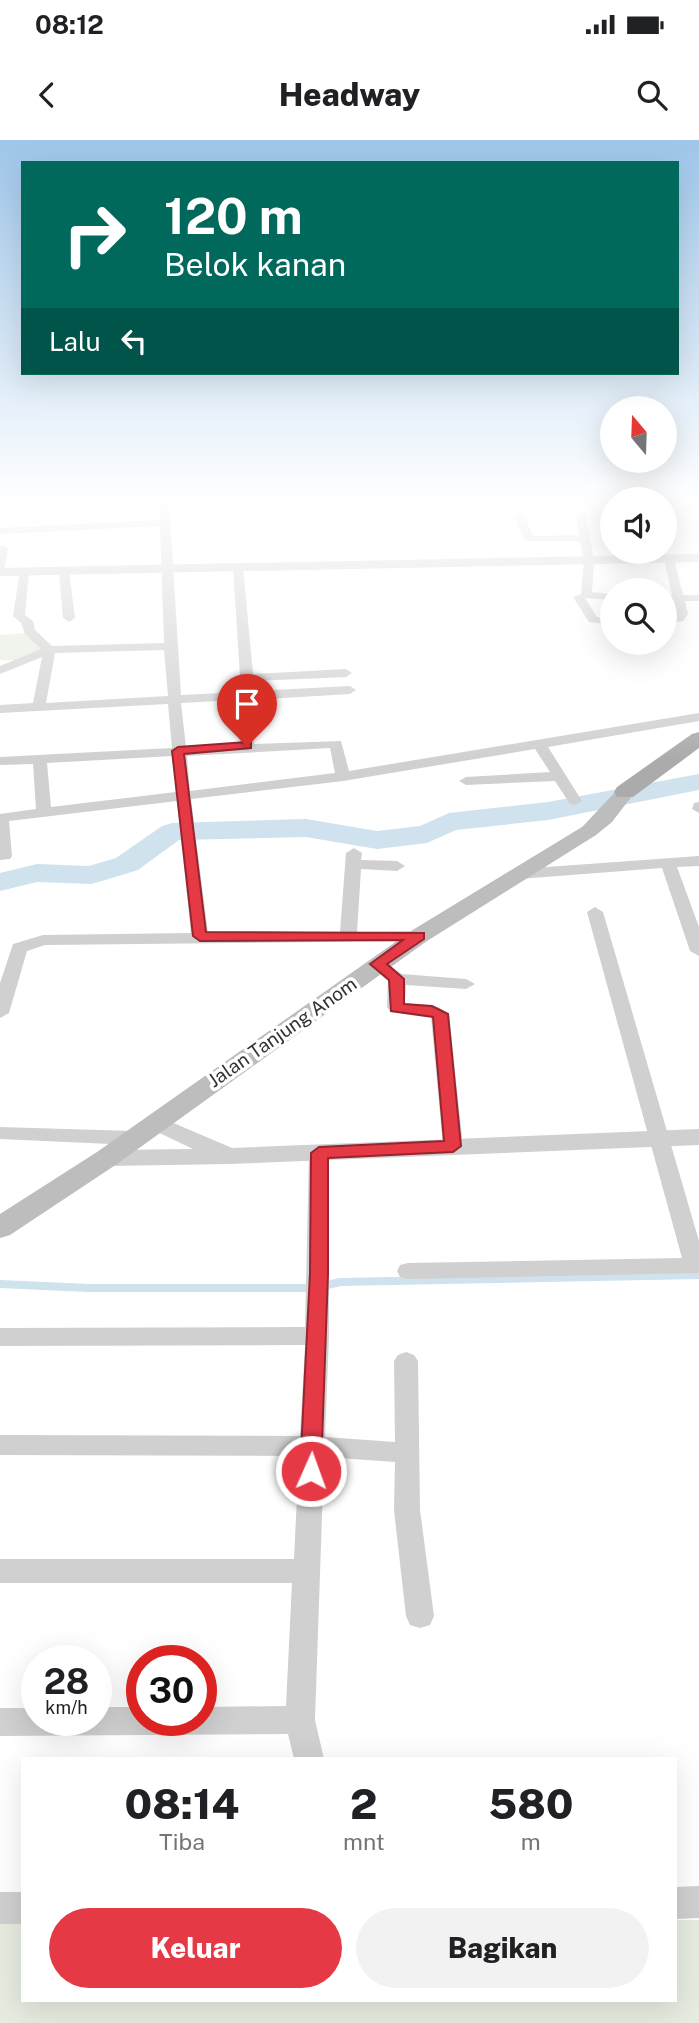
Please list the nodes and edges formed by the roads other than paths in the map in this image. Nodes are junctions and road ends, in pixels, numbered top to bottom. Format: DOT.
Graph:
graph roads {
  1 [pos="22,586"];
  2 [pos="66,586"];
  3 [pos="165,586"];
  4 [pos="240,586"];
  5 [pos="587,586"];
  6 [pos="579,597"];
  7 [pos="600,597"];
  8 [pos="677,598"];
  9 [pos="699,598"];
  10 [pos="69,618"];
  11 [pos="600,621"];
  12 [pos="169,646"];
  13 [pos="49,650"];
  14 [pos="0,670"];
  15 [pos="346,673"];
  16 [pos="247,678"];
  17 [pos="350,690"];
  18 [pos="245,696"];
  19 [pos="173,701"];
  20 [pos="39,707"];
  21 [pos="0,709"];
  22 [pos="699,716"];
  23 [pos="699,738"];
  24 [pos="539,744"];
  25 [pos="247,748"];
  26 [pos="178,751"];
  27 [pos="40,759"];
  28 [pos="0,761"];
  29 [pos="560,776"];
  30 [pos="343,777"];
  31 [pos="466,781"];
  32 [pos="183,796"];
  33 [pos="621,797"];
  34 [pos="575,801"];
  35 [pos="44,813"];
  36 [pos="1,818"];
  37 [pos="4,856"];
  38 [pos="699,861"];
  39 [pos="668,863"];
  40 [pos="397,866"];
  41 [pos="519,874"];
  42 [pos="595,912"];
  43 [pos="348,934"];
  44 [pos="200,936"];
  45 [pos="419,936"];
  46 [pos="699,951"];
  47 [pos="6,970"];
  48 [pos="387,971"];
  49 [pos="466,984"];
  50 [pos="0,1013"];
  51 [pos="155,1122"];
  52 [pos="0,1133"];
  53 [pos="699,1137"];
  54 [pos="133,1138"];
  55 [pos="657,1138"];
  56 [pos="453,1146"];
  57 [pos="319,1153"];
  58 [pos="229,1156"];
  59 [pos="107,1158"];
  60 [pos="0,1228"];
  61 [pos="697,1266"];
  62 [pos="408,1271"];
  63 [pos="317,1336"];
  64 [pos="0,1337"];
  65 [pos="406,1361"];
  66 [pos="0,1445"];
  67 [pos="312,1446"];
  68 [pos="408,1453"];
  69 [pos="308,1570"];
  70 [pos="0,1571"];
  71 [pos="420,1616"];
  72 [pos="300,1720"];
  73 [pos="0,1722"];
  74 [pos="309,1757"];
  75 [pos="699,1902"];
  76 [pos="677,1903"];
  77 [pos="0,1908"];
  78 [pos="21,1908"];
  1 -- 13 [label="street"];
  2 -- 10 [label="street"];
  3 -- 12 [label="street"];
  4 -- 16 [label="street"];
  5 -- 7 [label="street"];
  6 -- 11 [label="street"];
  8 -- 9 [label="street"];
  12 -- 13 [label="street"];
  12 -- 19 [label="street"];
  13 -- 14 [label="street"];
  13 -- 20 [label="street"];
  15 -- 16 [label="street"];
  16 -- 18 [label="street"];
  17 -- 18 [label="street"];
  18 -- 19 [label="street"];
  18 -- 25 [label="street"];
  19 -- 20 [label="street"];
  19 -- 26 [label="street"];
  20 -- 21 [label="street"];
  22 -- 24 [label="street"];
  23 -- 33 [label="main road, Jalan Tanjung Anom"];
  24 -- 29 [label="street"];
  24 -- 30 [label="street"];
  25 -- 26 [label="street"];
  25 -- 30 [label="street"];
  26 -- 27 [label="street"];
  26 -- 32 [label="street"];
  27 -- 28 [label="street"];
  27 -- 35 [label="street"];
  29 -- 31 [label="street"];
  29 -- 34 [label="street"];
  30 -- 32 [label="street"];
  32 -- 35 [label="street"];
  32 -- 44 [label="street"];
  33 -- 41 [label="main road, Jalan Tanjung Anom"];
  35 -- 36 [label="street"];
  36 -- 37 [label="street"];
  38 -- 39 [label="street"];
  39 -- 41 [label="street"];
  39 -- 46 [label="street"];
  40 -- 43 [label="street"];
  41 -- 45 [label="main road, Jalan Tanjung Anom"];
  42 -- 55 [label="street"];
  43 -- 44 [label="street"];
  43 -- 45 [label="street"];
  44 -- 47 [label="street"];
  45 -- 48 [label="main road, Jalan Tanjung Anom"];
  47 -- 50 [label="street"];
  48 -- 49 [label="street"];
  48 -- 51 [label="main road, Jalan Tanjung Anom"];
  48 -- 56 [label="street"];
  51 -- 54 [label="main road, Jalan Tanjung Anom"];
  51 -- 58 [label="street"];
  52 -- 54 [label="street"];
  53 -- 55 [label="street"];
  54 -- 59 [label="main road, Jalan Tanjung Anom"];
  55 -- 56 [label="street"];
  55 -- 61 [label="street"];
  56 -- 57 [label="street"];
  57 -- 58 [label="street"];
  57 -- 63 [label="street"];
  58 -- 59 [label="street"];
  59 -- 60 [label="main road, Jalan Tanjung Anom"];
  61 -- 62 [label="street"];
  63 -- 64 [label="street"];
  63 -- 67 [label="street"];
  65 -- 68 [label="street"];
  66 -- 67 [label="street"];
  67 -- 68 [label="street"];
  67 -- 69 [label="street"];
  68 -- 71 [label="street"];
  69 -- 70 [label="street"];
  69 -- 72 [label="street"];
  72 -- 73 [label="street"];
  72 -- 74 [label="street"];
  75 -- 76 [label="street"];
  77 -- 78 [label="street"];
}
